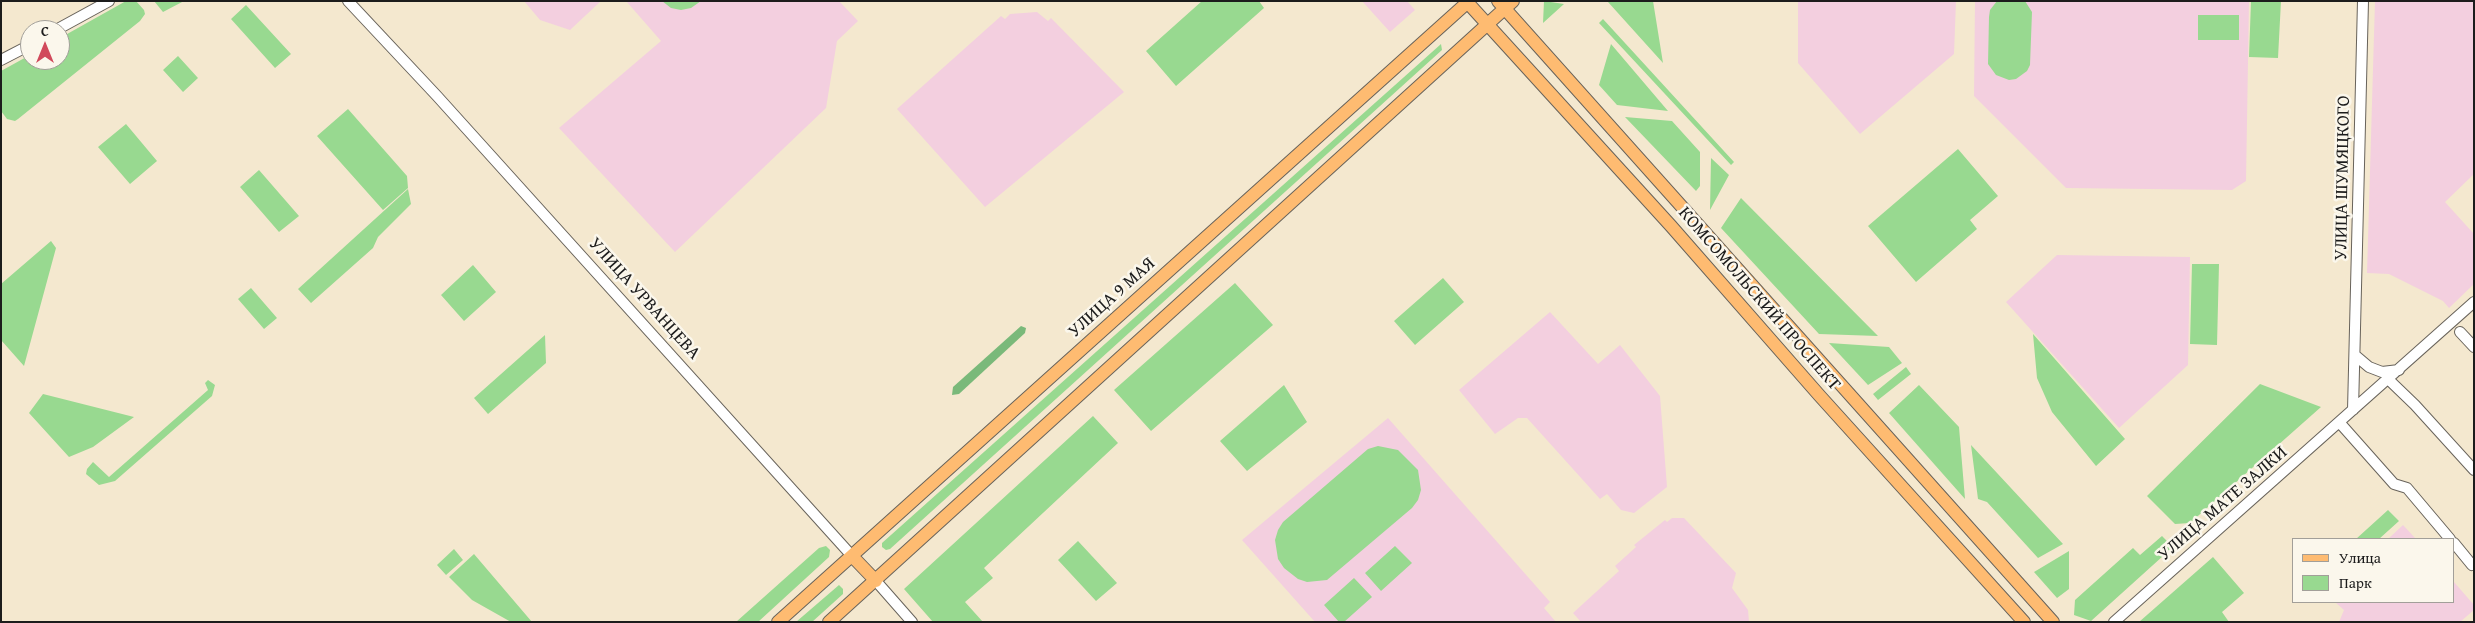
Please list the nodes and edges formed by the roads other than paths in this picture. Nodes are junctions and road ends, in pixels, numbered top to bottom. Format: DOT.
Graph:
graph roads {
  1 [pos="109,1"];
  2 [pos="348,1"];
  3 [pos="2363,1"];
  4 [pos="1468,2"];
  5 [pos="1505,4"];
  6 [pos="70,22"];
  7 [pos="1489,25"];
  8 [pos="20,50"];
  9 [pos="1,60"];
  10 [pos="2474,302"];
  11 [pos="2460,332"];
  12 [pos="2474,347"];
  13 [pos="2356,356"];
  14 [pos="2399,370"];
  15 [pos="2388,379"];
  16 [pos="1836,380"];
  17 [pos="1819,395"];
  18 [pos="2353,410"];
  19 [pos="2339,422"];
  20 [pos="2474,470"];
  21 [pos="2449,538"];
  22 [pos="2455,544"];
  23 [pos="852,556"];
  24 [pos="2474,564"];
  25 [pos="876,581"];
  26 [pos="778,622"];
  27 [pos="829,622"];
  28 [pos="912,622"];
  29 [pos="2024,622"];
  30 [pos="2052,622"];
  31 [pos="2114,622"];
  1 -- 6 [label="street"];
  2 -- 23 [label="street, УЛИЦА УРВАНЦЕВА"];
  3 -- 13 [label="street, УЛИЦА ШУМЯЦКОГО"];
  4 -- 7 [label="main road, КОМСОМОЛЬСКИЙ ПРОСПЕКТ"];
  4 -- 23 [label="main road, УЛИЦА 9 МАЯ"];
  5 -- 7 [label="main road"];
  5 -- 16 [label="main road, КОМСОМОЛЬСКИЙ ПРОСПЕКТ"];
  7 -- 17 [label="main road, КОМСОМОЛЬСКИЙ ПРОСПЕКТ"];
  7 -- 25 [label="main road"];
  8 -- 9 [label="street"];
  10 -- 14 [label="street, УЛИЦА МАТЕ ЗАЛКИ"];
  11 -- 12 [label="street"];
  13 -- 14 [label="street"];
  13 -- 18 [label="street"];
  14 -- 15 [label="street, УЛИЦА МАТЕ ЗАЛКИ"];
  15 -- 18 [label="street, УЛИЦА МАТЕ ЗАЛКИ"];
  15 -- 20 [label="street"];
  16 -- 17 [label="main road"];
  16 -- 30 [label="main road, КОМСОМОЛЬСКИЙ ПРОСПЕКТ"];
  17 -- 29 [label="main road, КОМСОМОЛЬСКИЙ ПРОСПЕКТ"];
  18 -- 19 [label="street, УЛИЦА МАТЕ ЗАЛКИ"];
  19 -- 21 [label="street"];
  19 -- 31 [label="street, УЛИЦА МАТЕ ЗАЛКИ"];
  22 -- 24 [label="street"];
  23 -- 25 [label="main road, УЛИЦА УРВАНЦЕВА"];
  23 -- 26 [label="main road, УЛИЦА 9 МАЯ"];
  25 -- 27 [label="main road"];
  25 -- 28 [label="street, УЛИЦА УРВАНЦЕВА"];
}
